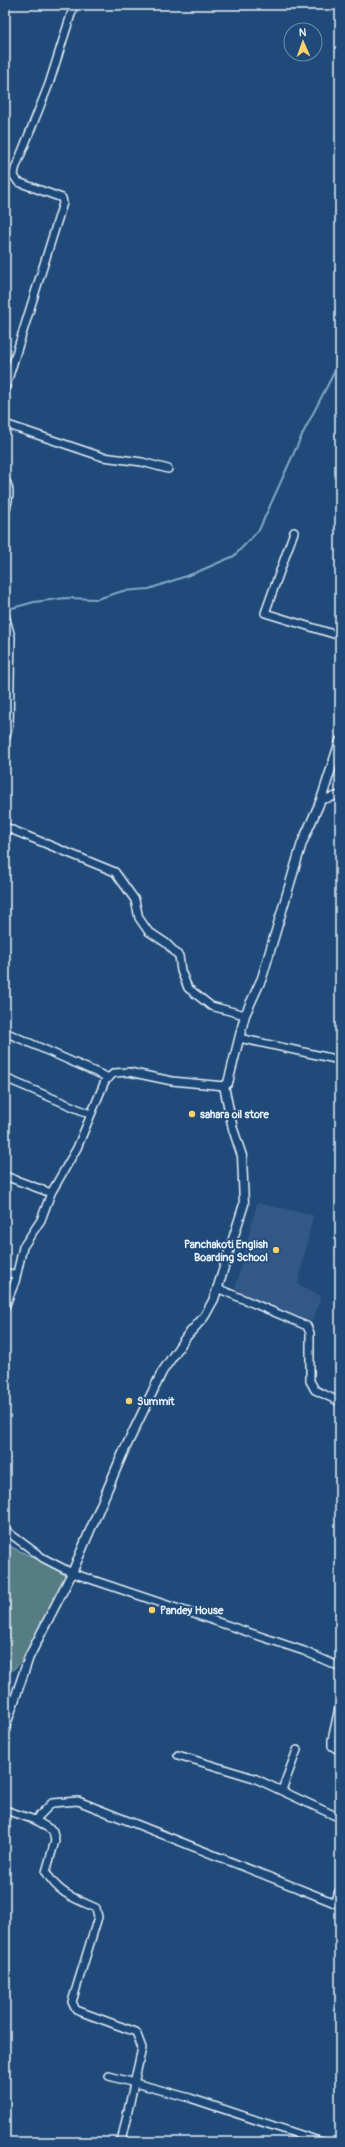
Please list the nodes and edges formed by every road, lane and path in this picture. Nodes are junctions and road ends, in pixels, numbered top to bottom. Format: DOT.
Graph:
graph roads {
  1 [pos="74,5"];
  2 [pos="5,389"];
  3 [pos="5,424"];
  4 [pos="168,469"];
  5 [pos="5,480"];
  6 [pos="5,513"];
  7 [pos="294,532"];
  8 [pos="5,615"];
  9 [pos="340,636"];
  10 [pos="5,740"];
  11 [pos="340,741"];
  12 [pos="340,795"];
  13 [pos="322,800"];
  14 [pos="5,827"];
  15 [pos="245,1015"];
  16 [pos="5,1032"];
  17 [pos="239,1038"];
  18 [pos="340,1060"];
  19 [pos="5,1078"];
  20 [pos="109,1078"];
  21 [pos="224,1086"];
  22 [pos="90,1114"];
  23 [pos="5,1176"];
  24 [pos="51,1193"];
  25 [pos="5,1273"];
  26 [pos="16,1274"];
  27 [pos="217,1288"];
  28 [pos="5,1307"];
  29 [pos="340,1402"];
  30 [pos="5,1530"];
  31 [pos="72,1573"];
  32 [pos="340,1667"];
  33 [pos="340,1703"];
  34 [pos="5,1728"];
  35 [pos="297,1750"];
  36 [pos="340,1751"];
  37 [pos="178,1755"];
  38 [pos="282,1790"];
  39 [pos="5,1810"];
  40 [pos="340,1818"];
  41 [pos="35,1820"];
  42 [pos="340,1889"];
  43 [pos="337,1904"];
  44 [pos="109,2076"];
  45 [pos="135,2082"];
  46 [pos="121,2142"];
  47 [pos="322,2142"];
  1 -- 2 [label="street"];
  3 -- 4 [label="street"];
  5 -- 6 [label="street"];
  7 -- 9 [label="street"];
  8 -- 10 [label="street"];
  11 -- 13 [label="street"];
  12 -- 13 [label="street"];
  13 -- 15 [label="street"];
  14 -- 15 [label="street"];
  15 -- 17 [label="street"];
  16 -- 20 [label="street"];
  17 -- 18 [label="street"];
  17 -- 21 [label="street"];
  19 -- 22 [label="street"];
  20 -- 21 [label="street"];
  20 -- 22 [label="street"];
  21 -- 27 [label="street"];
  22 -- 24 [label="street"];
  23 -- 24 [label="street"];
  24 -- 26 [label="street"];
  25 -- 26 [label="street"];
  26 -- 28 [label="street"];
  27 -- 29 [label="street"];
  27 -- 31 [label="street"];
  30 -- 31 [label="street"];
  31 -- 32 [label="street"];
  31 -- 34 [label="street"];
  33 -- 36 [label="street"];
  35 -- 38 [label="street"];
  37 -- 38 [label="street"];
  38 -- 40 [label="street"];
  39 -- 41 [label="street"];
  41 -- 43 [label="street"];
  41 -- 45 [label="street"];
  42 -- 43 [label="street"];
  44 -- 45 [label="street"];
  45 -- 46 [label="street"];
  45 -- 47 [label="street"];
}
